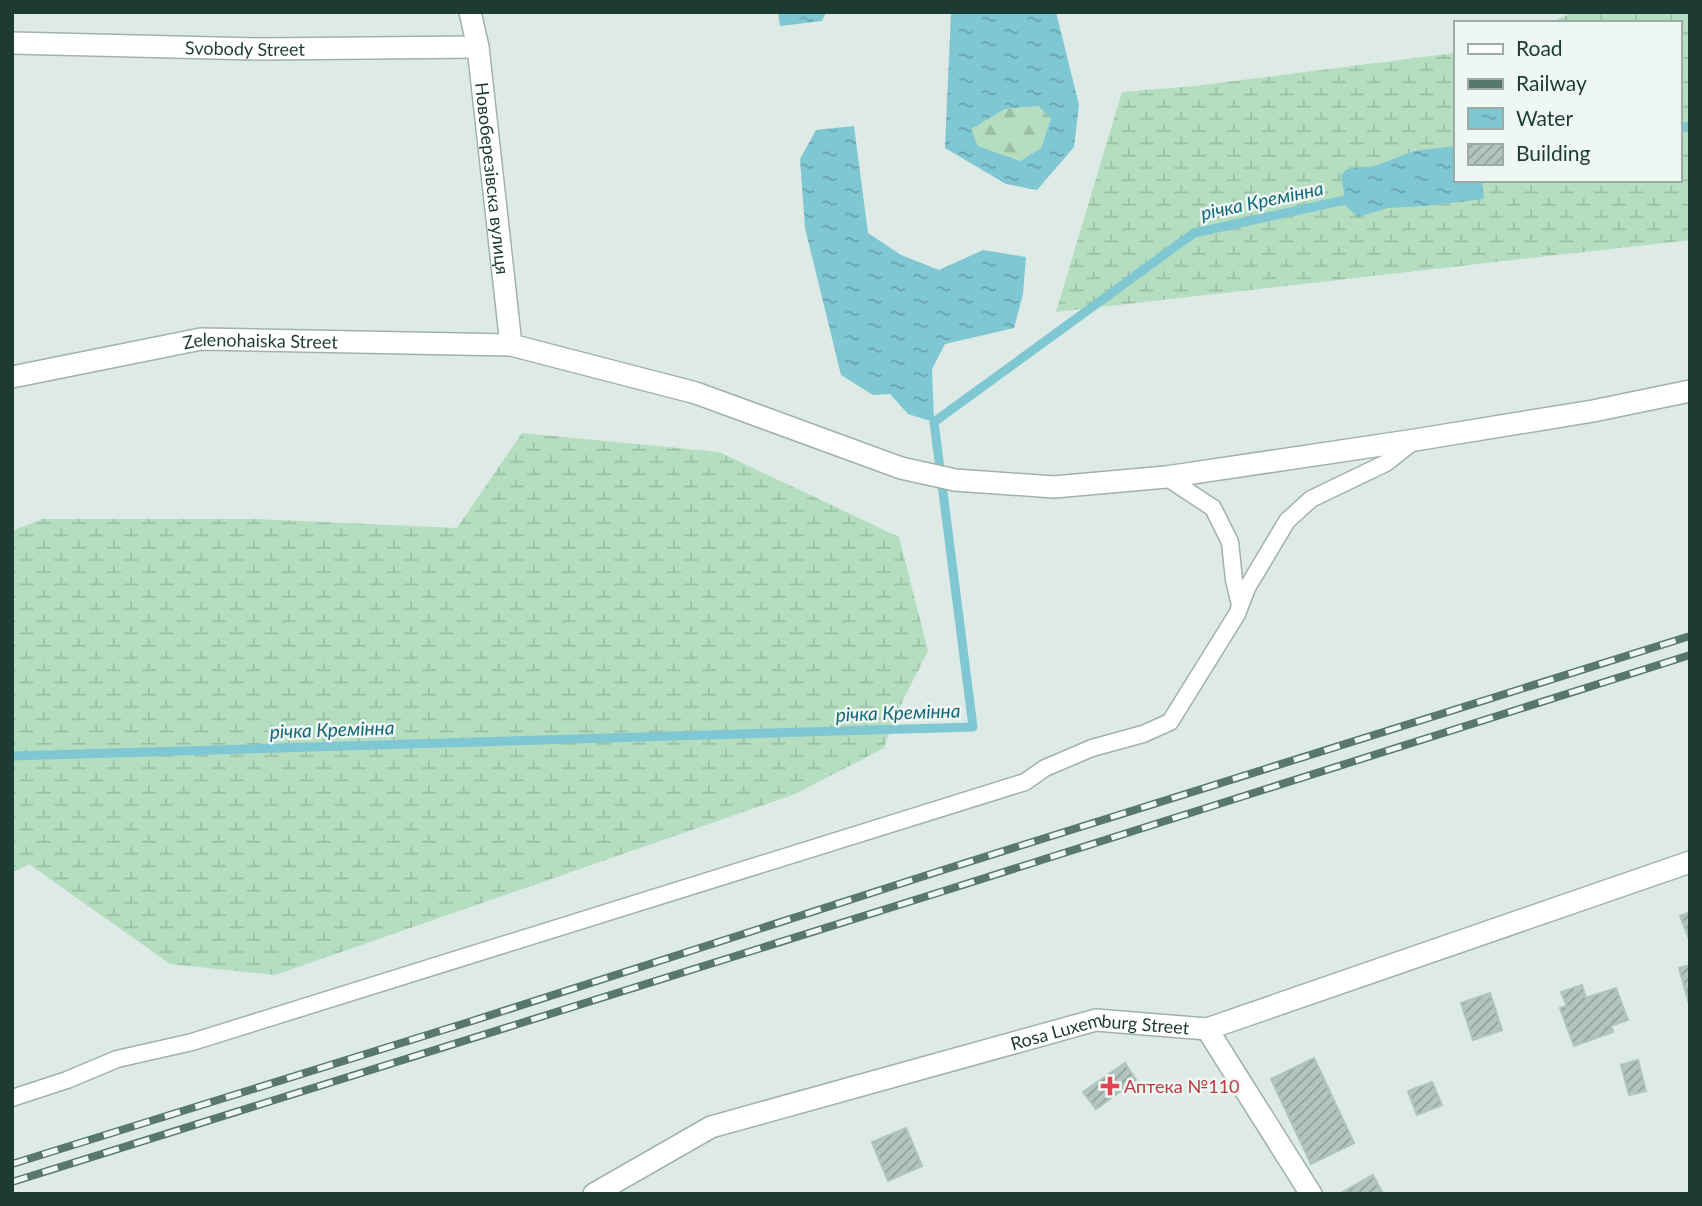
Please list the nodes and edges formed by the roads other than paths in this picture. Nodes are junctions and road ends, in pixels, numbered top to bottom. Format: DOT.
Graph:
graph roads {
  1 [pos="470,12"];
  2 [pos="12,43"];
  3 [pos="478,47"];
  4 [pos="511,345"];
  5 [pos="12,377"];
  6 [pos="1690,391"];
  7 [pos="1415,440"];
  8 [pos="1166,477"];
  9 [pos="1240,606"];
  10 [pos="1690,862"];
  11 [pos="1207,1029"];
  12 [pos="12,1098"];
  13 [pos="594,1194"];
  14 [pos="1311,1194"];
  1 -- 3 [label="street, Новоберезівска вулиця"];
  2 -- 3 [label="street, Svobody Street"];
  3 -- 4 [label="street, Новоберезівска вулиця"];
  4 -- 5 [label="street, Zelenohaiska Street"];
  4 -- 8 [label="street, Zelenohaiska Street"];
  6 -- 7 [label="street, Zelenohaiska Street"];
  7 -- 8 [label="street, Zelenohaiska Street"];
  7 -- 9 [label="lane"];
  8 -- 9 [label="lane"];
  9 -- 12 [label="lane"];
  10 -- 11 [label="street, Rosa Luxemburg Street"];
  11 -- 13 [label="street, Rosa Luxemburg Street"];
  11 -- 14 [label="street"];
}
